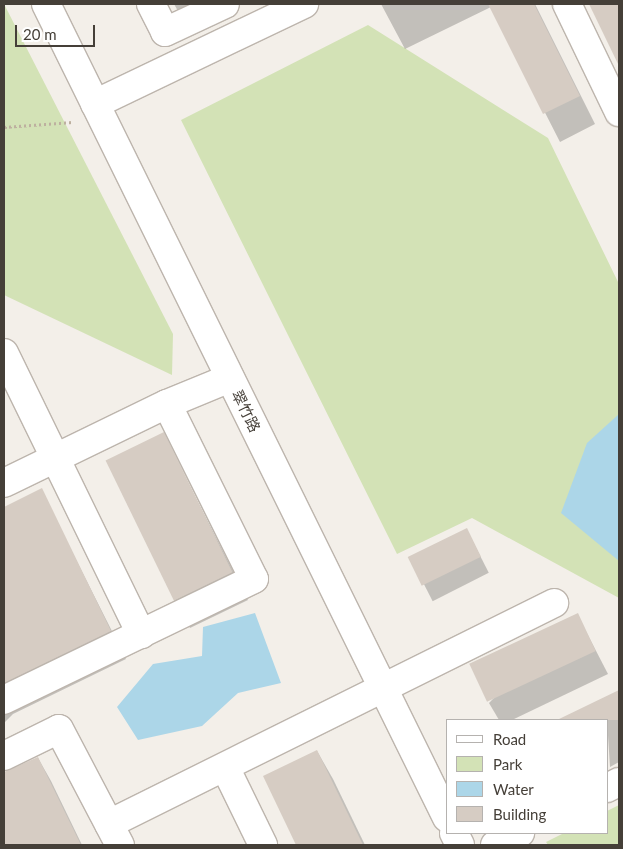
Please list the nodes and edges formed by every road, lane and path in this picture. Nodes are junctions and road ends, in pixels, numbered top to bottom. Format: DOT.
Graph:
graph roads {
  1 [pos="46,4"];
  2 [pos="151,4"];
  3 [pos="225,4"];
  4 [pos="304,4"];
  5 [pos="567,4"];
  6 [pos="619,112"];
  7 [pos="100,113"];
  8 [pos="4,127"];
  9 [pos="4,353"];
  10 [pos="230,378"];
  11 [pos="167,404"];
  12 [pos="55,459"];
  13 [pos="4,483"];
  14 [pos="554,603"];
  15 [pos="142,634"];
  16 [pos="383,688"];
  17 [pos="4,700"];
  18 [pos="4,756"];
  19 [pos="225,767"];
  20 [pos="446,816"];
  21 [pos="518,834"];
  22 [pos="115,835"];
  23 [pos="263,845"];
  24 [pos="495,845"];
  1 -- 7 [label="street, 翠竹路"];
  2 -- 3 [label="street"];
  4 -- 7 [label="street"];
  5 -- 6 [label="street"];
  7 -- 8 [label="path"];
  7 -- 10 [label="street, 翠竹路"];
  9 -- 12 [label="street"];
  10 -- 11 [label="street"];
  10 -- 16 [label="street, 翠竹路"];
  11 -- 12 [label="street"];
  11 -- 15 [label="street"];
  12 -- 13 [label="street"];
  12 -- 15 [label="street"];
  14 -- 16 [label="street"];
  15 -- 17 [label="street"];
  16 -- 19 [label="street"];
  16 -- 20 [label="street, 翠竹路"];
  18 -- 22 [label="street"];
  19 -- 22 [label="street"];
  19 -- 23 [label="street"];
  21 -- 24 [label="street"];
}
